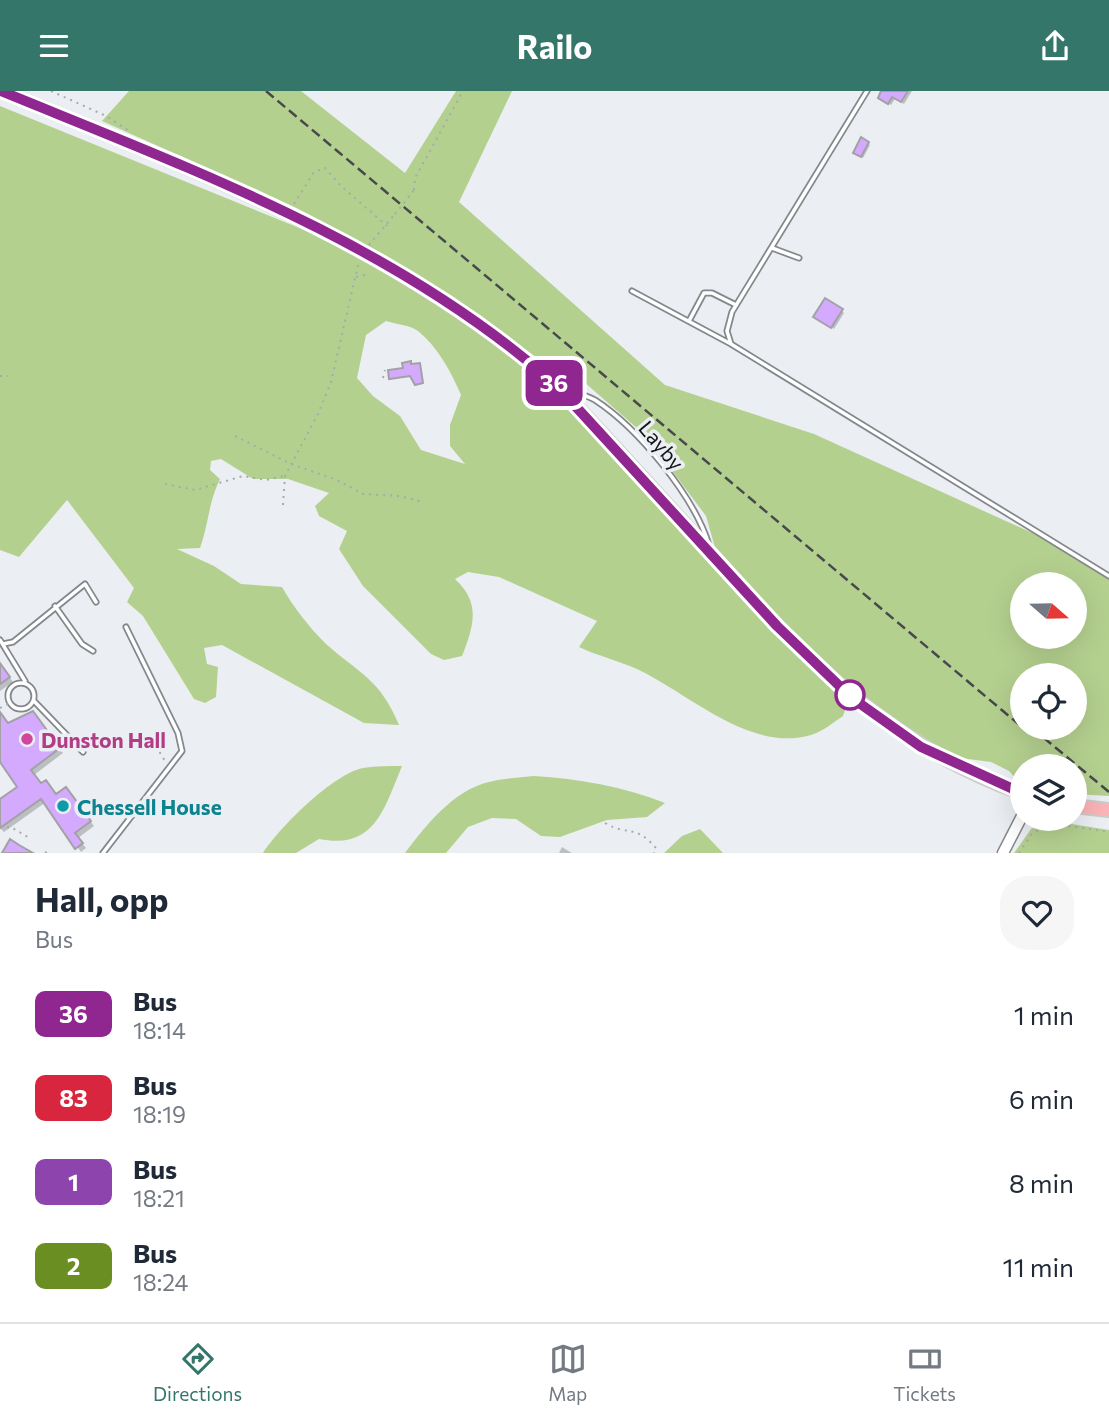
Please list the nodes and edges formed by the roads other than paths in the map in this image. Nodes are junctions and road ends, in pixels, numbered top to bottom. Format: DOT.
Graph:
graph roads {
  1 [pos="1,91"];
  2 [pos="867,91"];
  3 [pos="772,248"];
  4 [pos="799,258"];
  5 [pos="632,291"];
  6 [pos="736,305"];
  7 [pos="688,322"];
  8 [pos="731,344"];
  9 [pos="556,385"];
  10 [pos="713,556"];
  11 [pos="1109,576"];
  12 [pos="96,602"];
  13 [pos="55,606"];
  14 [pos="126,627"];
  15 [pos="1,642"];
  16 [pos="93,650"];
  17 [pos="24,681"];
  18 [pos="34,701"];
  19 [pos="83,752"];
  20 [pos="1010,788"];
  21 [pos="1087,807"];
  22 [pos="1109,810"];
  23 [pos="1014,831"];
  24 [pos="103,853"];
  25 [pos="1003,853"];
  1 -- 9 [label="highway"];
  2 -- 3 [label="lane"];
  3 -- 4 [label="lane"];
  3 -- 6 [label="lane"];
  5 -- 7 [label="lane"];
  6 -- 7 [label="lane"];
  6 -- 8 [label="lane"];
  7 -- 8 [label="lane"];
  8 -- 11 [label="lane"];
  9 -- 10 [label="highway"];
  9 -- 10 [label="lane, Layby"];
  10 -- 20 [label="highway"];
  12 -- 13 [label="lane"];
  13 -- 15 [label="lane"];
  13 -- 16 [label="lane"];
  14 -- 24 [label="lane"];
  15 -- 17 [label="lane"];
  17 -- 18 [label="lane"];
  17 -- 18 [label="lane"];
  18 -- 19 [label="lane"];
  21 -- 22 [label="highway"];
  23 -- 25 [label="street"];
}
